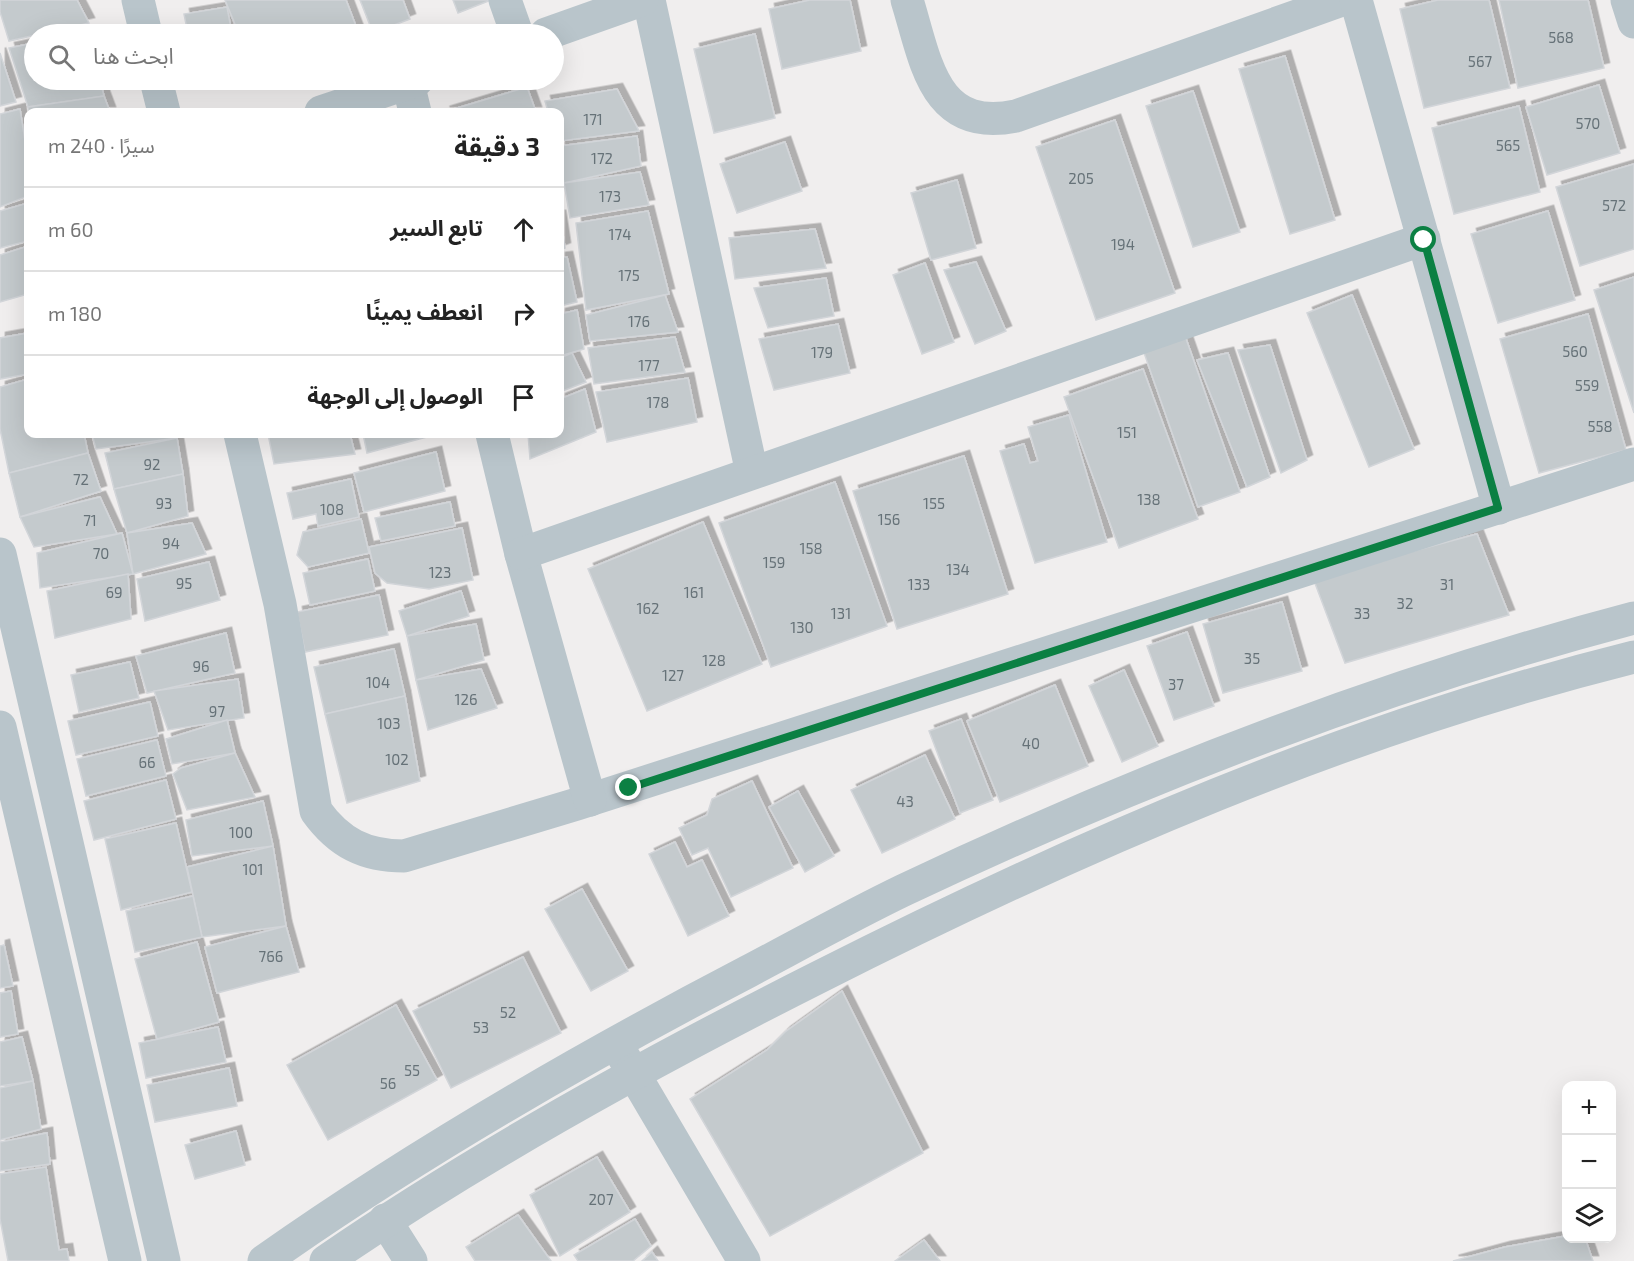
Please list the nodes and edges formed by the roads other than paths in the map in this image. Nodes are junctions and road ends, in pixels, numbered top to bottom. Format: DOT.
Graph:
graph roads {
  1 [pos="138,0"];
  2 [pos="505,0"];
  3 [pos="642,0"];
  4 [pos="649,0"];
  5 [pos="907,0"];
  6 [pos="1342,0"];
  7 [pos="1356,0"];
  8 [pos="1627,0"];
  9 [pos="1634,22"];
  10 [pos="144,24"];
  11 [pos="513,24"];
  12 [pos="564,28"];
  13 [pos="158,90"];
  14 [pos="414,92"];
  15 [pos="163,108"];
  16 [pos="340,108"];
  17 [pos="1424,240"];
  18 [pos="241,438"];
  19 [pos="493,438"];
  20 [pos="1634,464"];
  21 [pos="752,474"];
  22 [pos="1498,508"];
  23 [pos="0,554"];
  24 [pos="521,554"];
  25 [pos="1634,618"];
  26 [pos="1634,657"];
  27 [pos="13,670"];
  28 [pos="0,727"];
  29 [pos="590,800"];
  30 [pos="615,1042"];
  31 [pos="633,1074"];
  32 [pos="385,1220"];
  33 [pos="124,1261"];
  34 [pos="164,1261"];
  35 [pos="264,1261"];
  36 [pos="326,1261"];
  37 [pos="411,1261"];
  38 [pos="744,1261"];
  1 -- 10 [label="street"];
  2 -- 11 [label="street"];
  3 -- 12 [label="street"];
  4 -- 21 [label="street"];
  5 -- 6 [label="street"];
  7 -- 17 [label="street"];
  8 -- 9 [label="street"];
  13 -- 15 [label="street"];
  14 -- 16 [label="street"];
  17 -- 21 [label="street"];
  17 -- 22 [label="street"];
  18 -- 29 [label="street"];
  19 -- 24 [label="street"];
  20 -- 22 [label="street"];
  21 -- 24 [label="street"];
  22 -- 29 [label="street"];
  23 -- 27 [label="street"];
  24 -- 29 [label="street"];
  25 -- 30 [label="street"];
  26 -- 31 [label="street"];
  27 -- 34 [label="street"];
  28 -- 33 [label="street"];
  30 -- 31 [label="street"];
  30 -- 35 [label="street"];
  31 -- 32 [label="street"];
  31 -- 38 [label="street"];
  32 -- 36 [label="street"];
  32 -- 37 [label="street"];
}
